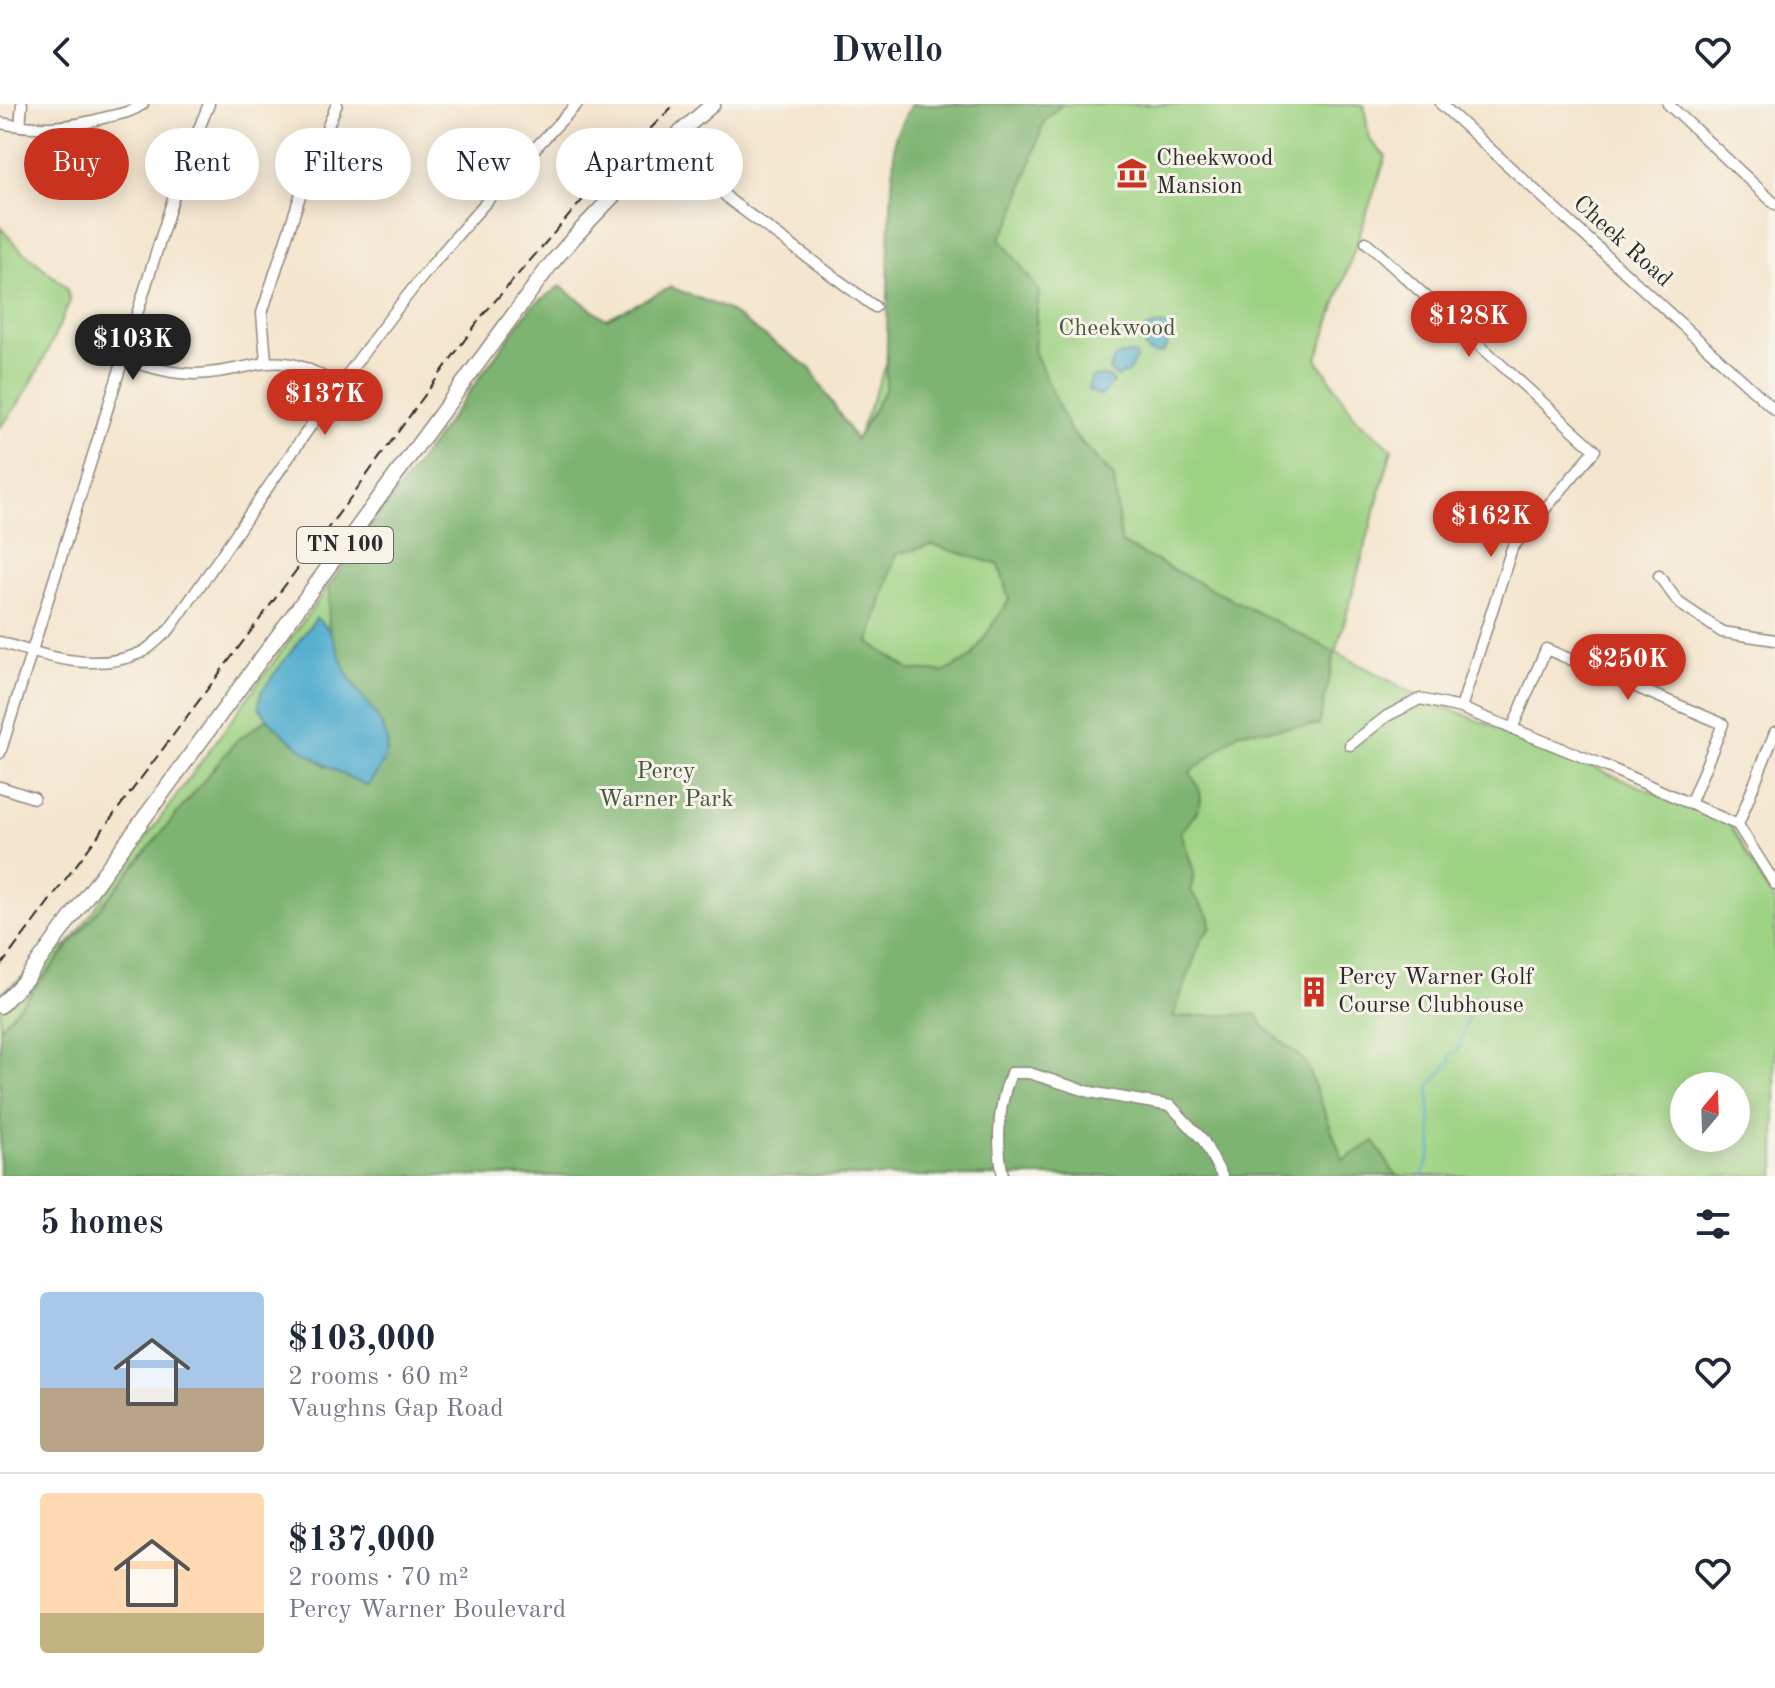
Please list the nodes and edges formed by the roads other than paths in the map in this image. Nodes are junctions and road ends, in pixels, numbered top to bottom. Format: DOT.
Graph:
graph roads {
  1 [pos="22,104"];
  2 [pos="143,104"];
  3 [pos="209,104"];
  4 [pos="337,104"];
  5 [pos="577,104"];
  6 [pos="713,104"];
  7 [pos="1441,104"];
  8 [pos="1668,104"];
  9 [pos="0,123"];
  10 [pos="20,126"];
  11 [pos="684,128"];
  12 [pos="611,200"];
  13 [pos="730,200"];
  14 [pos="1775,204"];
  15 [pos="1366,242"];
  16 [pos="875,307"];
  17 [pos="122,359"];
  18 [pos="266,361"];
  19 [pos="340,387"];
  20 [pos="1775,410"];
  21 [pos="1659,576"];
  22 [pos="1775,640"];
  23 [pos="0,642"];
  24 [pos="31,652"];
  25 [pos="1461,708"];
  26 [pos="1512,729"];
  27 [pos="1775,732"];
  28 [pos="1350,745"];
  29 [pos="0,753"];
  30 [pos="0,787"];
  31 [pos="34,798"];
  32 [pos="1690,804"];
  33 [pos="1738,825"];
  34 [pos="1775,884"];
  35 [pos="0,1006"];
  36 [pos="1003,1176"];
  37 [pos="1222,1176"];
  1 -- 10 [label="street"];
  2 -- 10 [label="street"];
  3 -- 17 [label="street"];
  4 -- 18 [label="street"];
  5 -- 19 [label="street"];
  6 -- 11 [label="main road, TN 100"];
  7 -- 20 [label="street, Cheek Road"];
  8 -- 14 [label="street"];
  9 -- 10 [label="street"];
  12 -- 35 [label="main road, TN 100"];
  13 -- 16 [label="street"];
  15 -- 25 [label="street"];
  17 -- 18 [label="street"];
  17 -- 24 [label="street"];
  18 -- 19 [label="street"];
  19 -- 24 [label="street"];
  21 -- 22 [label="street"];
  23 -- 24 [label="street"];
  24 -- 29 [label="street"];
  25 -- 26 [label="street"];
  25 -- 28 [label="street"];
  26 -- 32 [label="street"];
  26 -- 32 [label="street"];
  27 -- 33 [label="street"];
  30 -- 31 [label="street"];
  32 -- 33 [label="street"];
  33 -- 34 [label="street"];
  36 -- 37 [label="street"];
}
